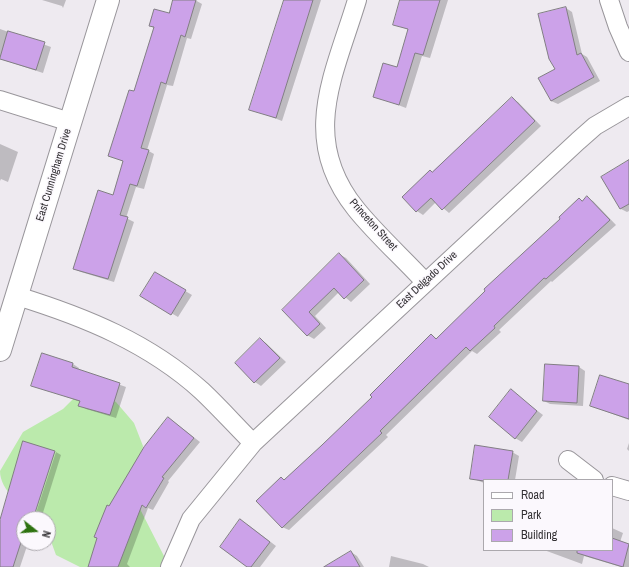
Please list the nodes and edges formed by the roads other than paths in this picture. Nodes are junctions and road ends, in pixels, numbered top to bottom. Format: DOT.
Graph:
graph roads {
  1 [pos="108,0"];
  2 [pos="357,0"];
  3 [pos="609,0"];
  4 [pos="629,52"];
  5 [pos="0,100"];
  6 [pos="629,106"];
  7 [pos="70,122"];
  8 [pos="425,282"];
  9 [pos="17,296"];
  10 [pos="0,350"];
  11 [pos="253,443"];
  12 [pos="568,460"];
  13 [pos="593,479"];
  14 [pos="613,486"];
  15 [pos="629,491"];
  16 [pos="170,567"];
  1 -- 7 [label="street, East Cunningham Drive"];
  2 -- 8 [label="street, Princeton Street"];
  3 -- 4 [label="street"];
  5 -- 7 [label="street"];
  6 -- 8 [label="street, East Delgado Drive"];
  7 -- 9 [label="street, East Cunningham Drive"];
  8 -- 11 [label="street, East Delgado Drive"];
  9 -- 10 [label="street, East Cunningham Drive"];
  9 -- 11 [label="street"];
  11 -- 16 [label="street, East Delgado Drive"];
  12 -- 13 [label="street"];
  14 -- 15 [label="street"];
}
